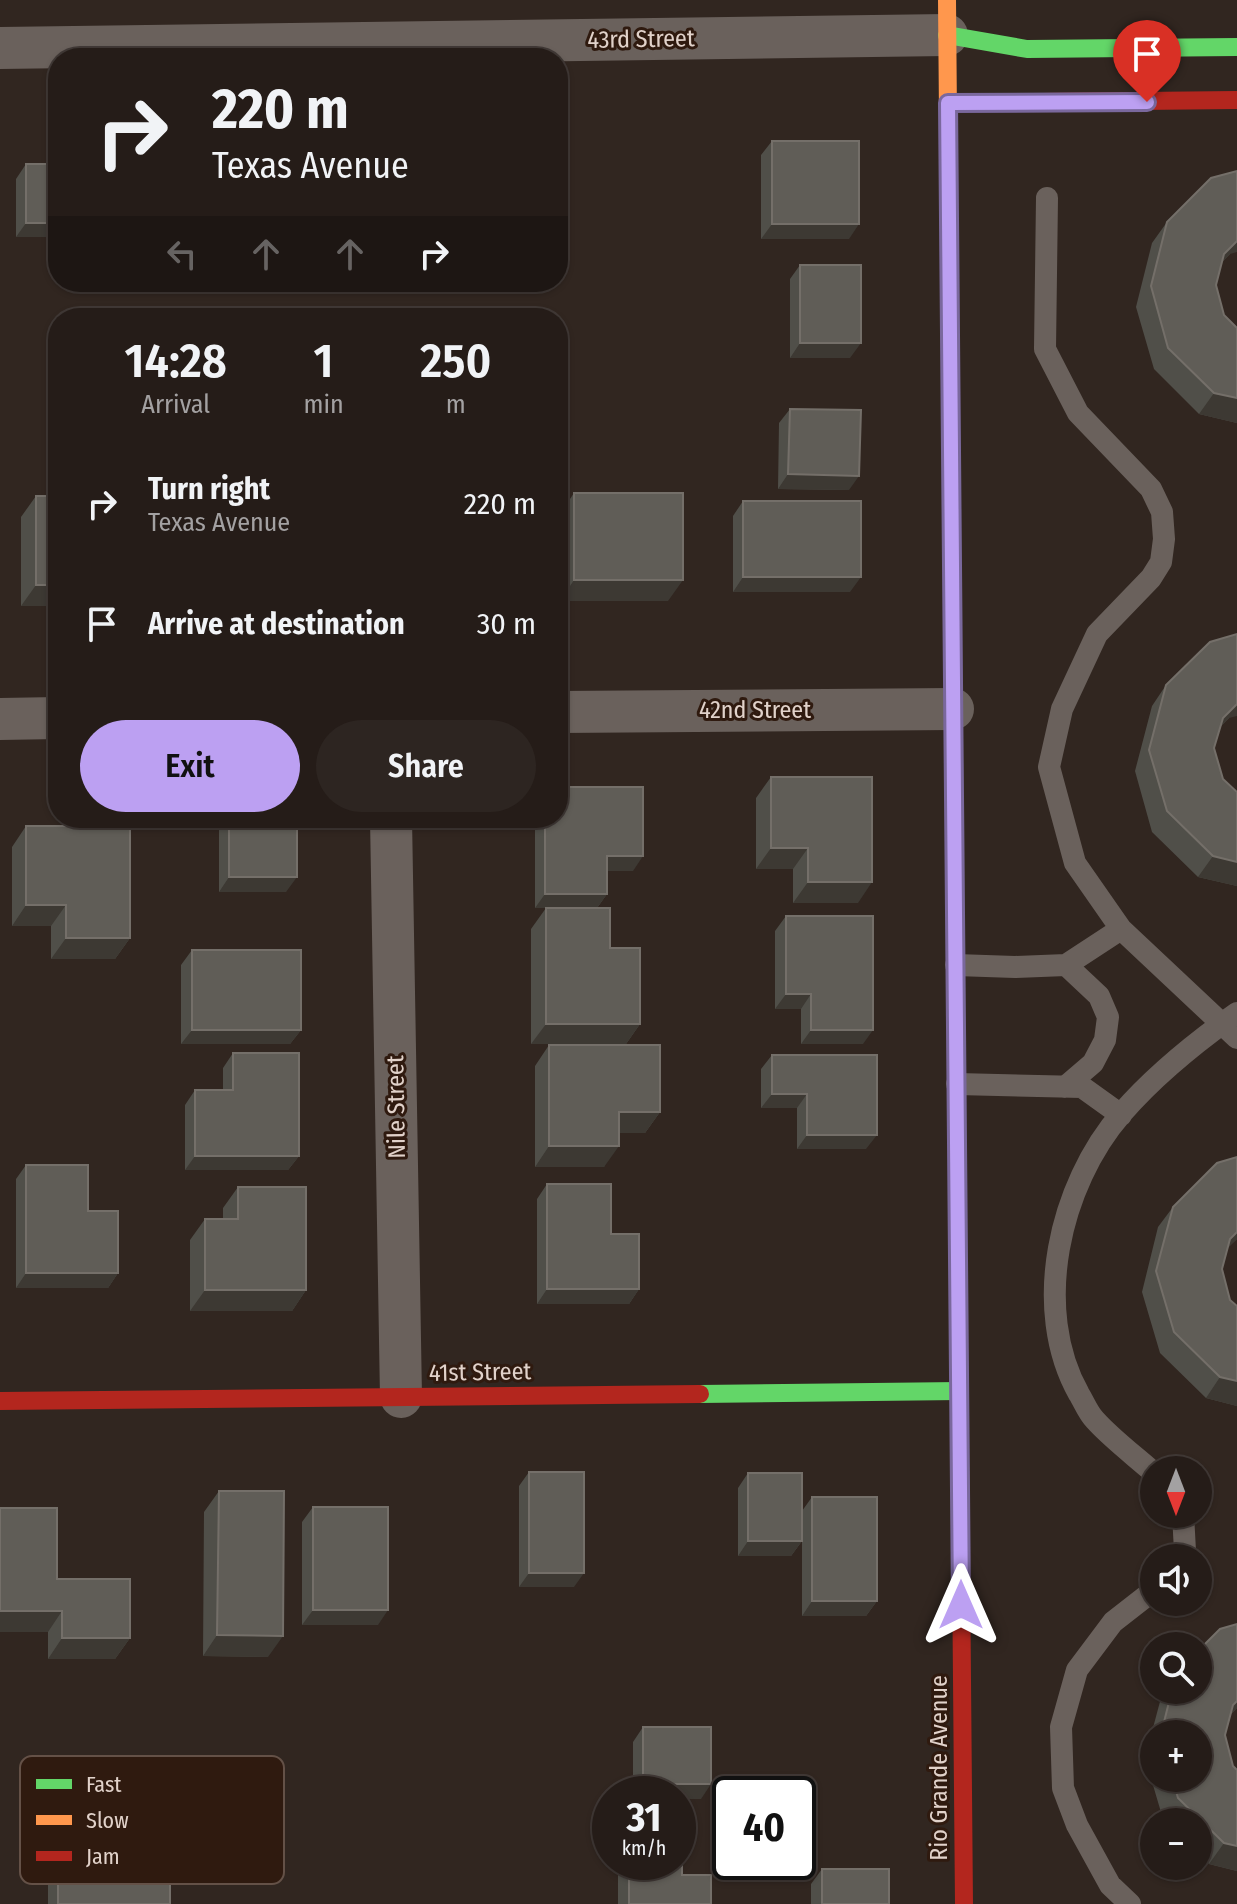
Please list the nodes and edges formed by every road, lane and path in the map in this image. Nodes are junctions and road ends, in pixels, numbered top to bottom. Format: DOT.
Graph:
graph roads {
  1 [pos="947,17"];
  2 [pos="1237,47"];
  3 [pos="0,48"];
  4 [pos="1237,100"];
  5 [pos="948,103"];
  6 [pos="1047,198"];
  7 [pos="953,709"];
  8 [pos="568,712"];
  9 [pos="48,718"];
  10 [pos="0,719"];
  11 [pos="391,828"];
  12 [pos="1121,929"];
  13 [pos="956,965"];
  14 [pos="1066,965"];
  15 [pos="1231,1025"];
  16 [pos="957,1084"];
  17 [pos="1065,1087"];
  18 [pos="1121,1115"];
  19 [pos="960,1391"];
  20 [pos="401,1397"];
  21 [pos="0,1401"];
  22 [pos="1140,1461"];
  23 [pos="1140,1601"];
  24 [pos="964,1904"];
  25 [pos="1130,1904"];
  1 -- 2 [label="street"];
  1 -- 3 [label="street, 43rd Street"];
  1 -- 5 [label="street, Rio Grande Avenue"];
  4 -- 5 [label="street"];
  5 -- 7 [label="street, Rio Grande Avenue"];
  6 -- 12 [label="lane"];
  7 -- 8 [label="street, 42nd Street"];
  7 -- 13 [label="street, Rio Grande Avenue"];
  9 -- 10 [label="street"];
  11 -- 20 [label="street, Nile Street"];
  12 -- 14 [label="lane"];
  12 -- 15 [label="lane"];
  13 -- 14 [label="lane"];
  13 -- 16 [label="street, Rio Grande Avenue"];
  14 -- 17 [label="lane"];
  15 -- 18 [label="lane"];
  16 -- 17 [label="lane"];
  16 -- 19 [label="street, Rio Grande Avenue"];
  17 -- 18 [label="lane"];
  18 -- 22 [label="lane"];
  19 -- 20 [label="street, 41st Street"];
  19 -- 24 [label="street, Rio Grande Avenue"];
  20 -- 21 [label="street, 41st Street"];
  23 -- 25 [label="lane"];
}
